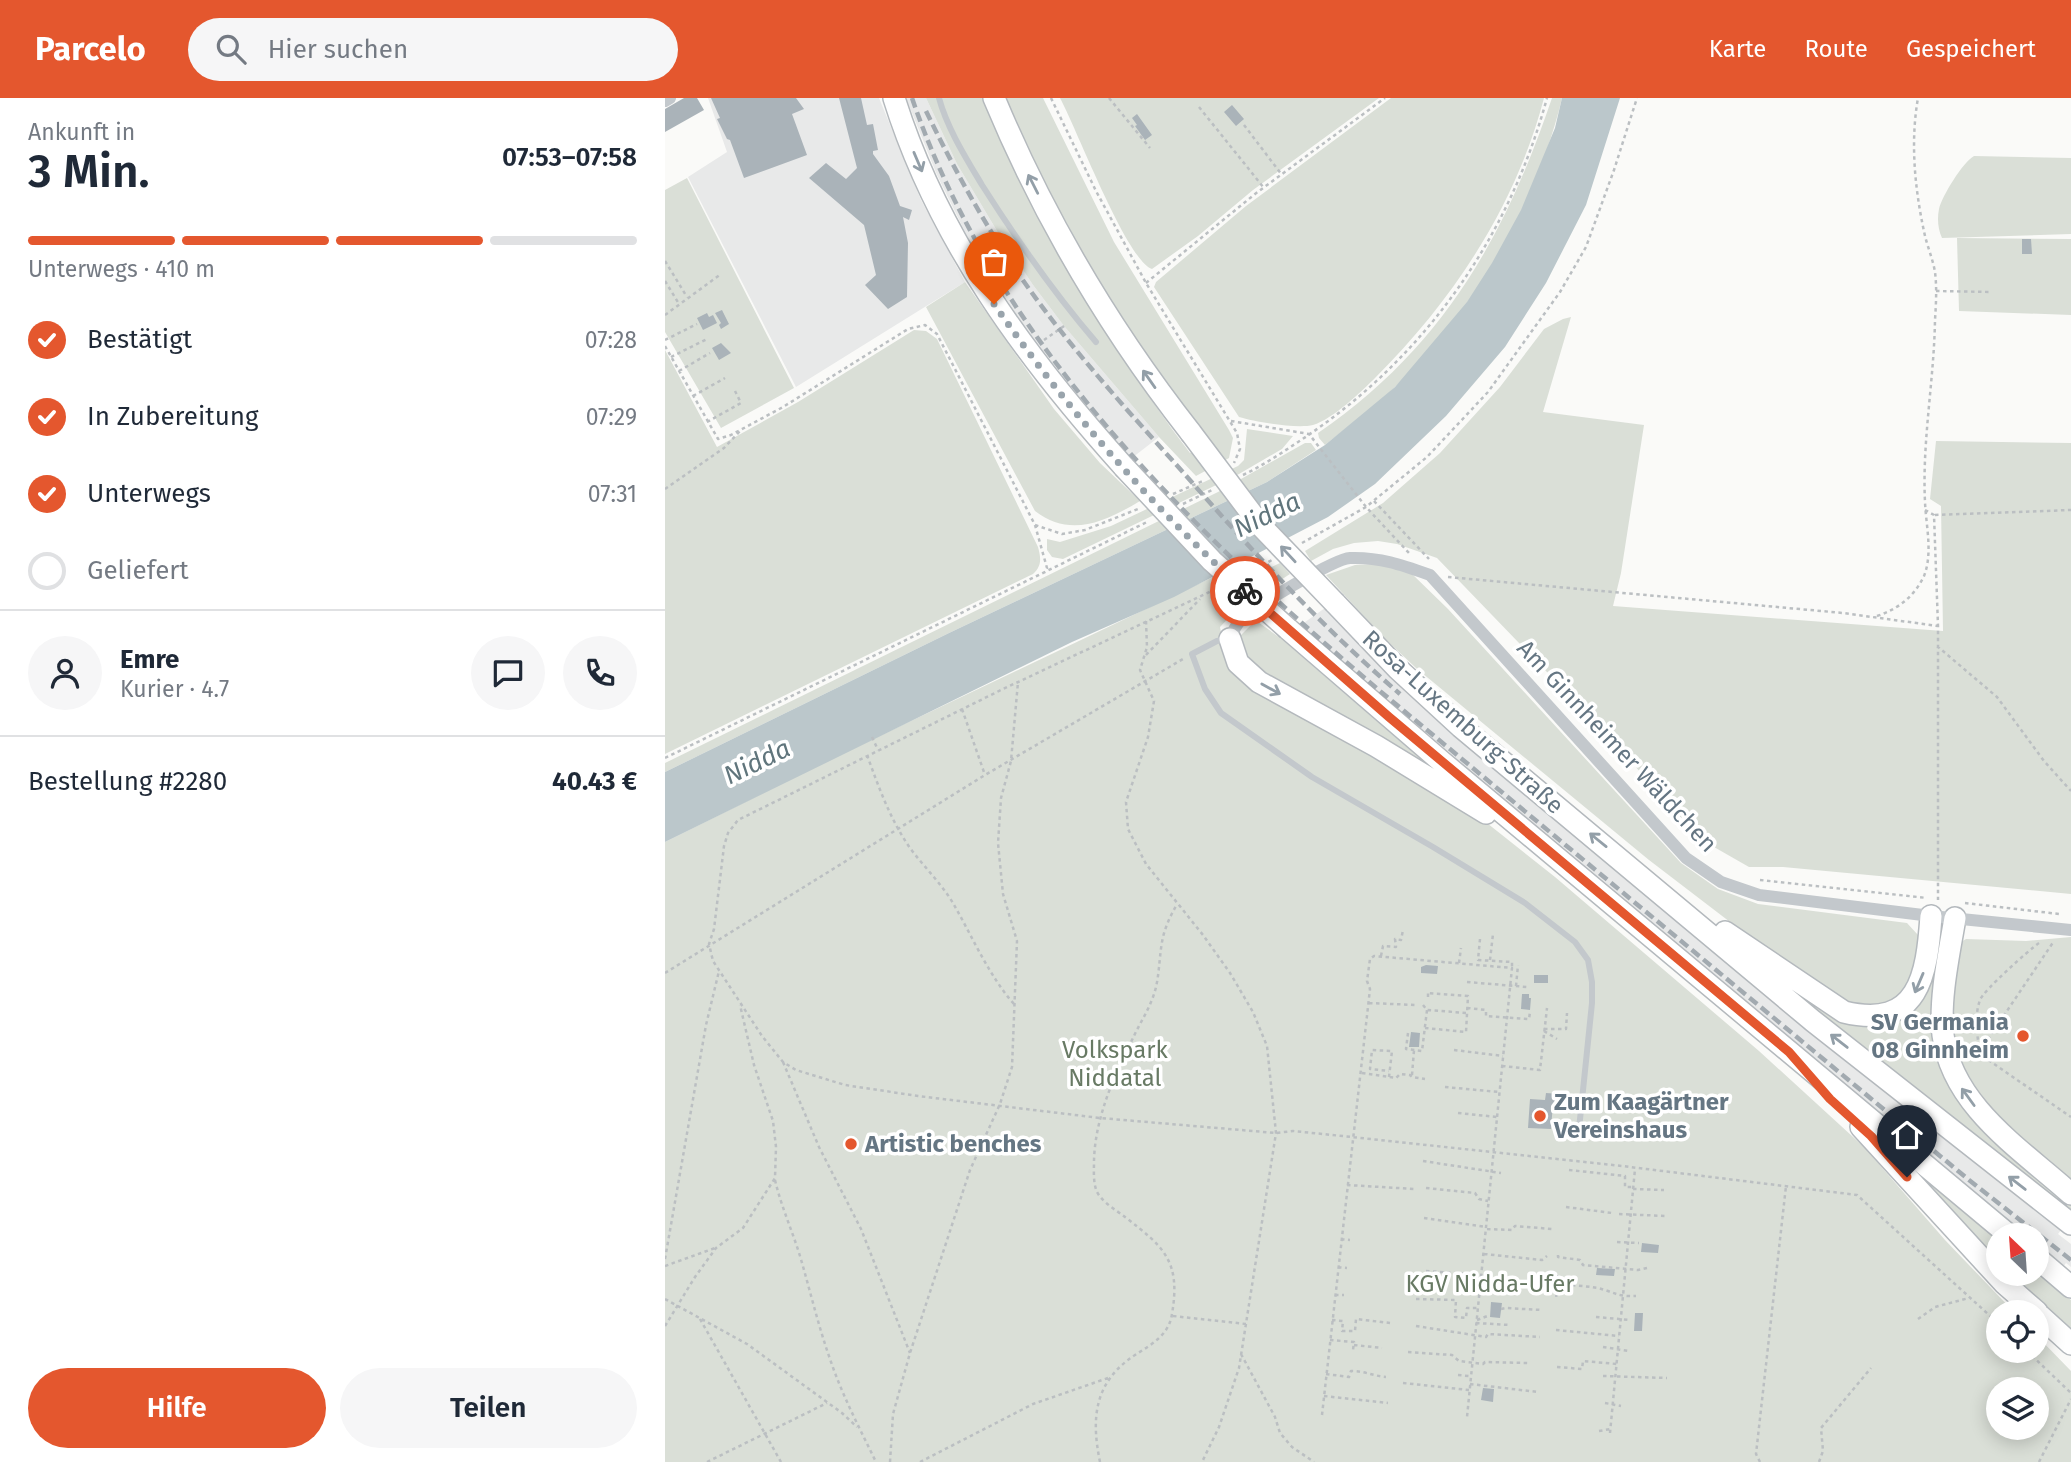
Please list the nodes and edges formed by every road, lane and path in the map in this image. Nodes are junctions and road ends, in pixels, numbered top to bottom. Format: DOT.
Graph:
graph roads {
  1 [pos="670,98"];
  2 [pos="894,98"];
  3 [pos="939,98"];
  4 [pos="994,98"];
  5 [pos="1051,98"];
  6 [pos="1109,98"];
  7 [pos="1385,98"];
  8 [pos="1547,98"];
  9 [pos="1637,98"];
  10 [pos="1918,98"];
  11 [pos="665,101"];
  12 [pos="1199,107"];
  13 [pos="1244,125"];
  14 [pos="1150,148"];
  15 [pos="1282,175"];
  16 [pos="1264,188"];
  17 [pos="665,261"];
  18 [pos="721,274"];
  19 [pos="665,281"];
  20 [pos="1146,283"];
  21 [pos="1936,291"];
  22 [pos="1993,292"];
  23 [pos="688,298"];
  24 [pos="679,304"];
  25 [pos="665,315"];
  26 [pos="1076,319"];
  27 [pos="697,324"];
  28 [pos="707,339"];
  29 [pos="665,340"];
  30 [pos="1041,342"];
  31 [pos="1096,342"];
  32 [pos="665,346"];
  33 [pos="710,353"];
  34 [pos="671,357"];
  35 [pos="679,371"];
  36 [pos="725,378"];
  37 [pos="735,391"];
  38 [pos="693,396"];
  39 [pos="707,422"];
  40 [pos="742,429"];
  41 [pos="1309,434"];
  42 [pos="665,489"];
  43 [pos="1374,501"];
  44 [pos="1366,507"];
  45 [pos="1925,510"];
  46 [pos="2071,510"];
  47 [pos="1934,515"];
  48 [pos="1431,568"];
  49 [pos="1451,582"];
  50 [pos="1217,588"];
  51 [pos="1202,597"];
  52 [pos="1874,617"];
  53 [pos="1146,621"];
  54 [pos="1938,626"];
  55 [pos="1230,639"];
  56 [pos="1937,646"];
  57 [pos="1192,654"];
  58 [pos="1145,657"];
  59 [pos="1018,682"];
  60 [pos="1143,682"];
  61 [pos="962,709"];
  62 [pos="872,737"];
  63 [pos="879,750"];
  64 [pos="867,755"];
  65 [pos="665,758"];
  66 [pos="1011,761"];
  67 [pos="985,775"];
  68 [pos="2071,791"];
  69 [pos="898,828"];
  70 [pos="1567,865"];
  71 [pos="1750,877"];
  72 [pos="1650,884"];
  73 [pos="1176,904"];
  74 [pos="1935,908"];
  75 [pos="1960,910"];
  76 [pos="2071,915"];
  77 [pos="1403,930"];
  78 [pos="2071,930"];
  79 [pos="1493,934"];
  80 [pos="2056,937"];
  81 [pos="1480,939"];
  82 [pos="2039,943"];
  83 [pos="709,944"];
  84 [pos="1461,948"];
  85 [pos="1381,956"];
  86 [pos="1490,960"];
  87 [pos="1458,963"];
  88 [pos="1518,965"];
  89 [pos="1512,968"];
  90 [pos="719,971"];
  91 [pos="665,973"];
  92 [pos="1510,985"];
  93 [pos="1516,986"];
  94 [pos="1527,987"];
  95 [pos="1470,989"];
  96 [pos="1428,993"];
  97 [pos="1369,1003"];
  98 [pos="739,1004"];
  99 [pos="1014,1004"];
  100 [pos="1415,1005"];
  101 [pos="1423,1005"];
  102 [pos="1467,1008"];
  103 [pos="1548,1008"];
  104 [pos="1427,1010"];
  105 [pos="1530,1012"];
  106 [pos="1467,1013"];
  107 [pos="1567,1013"];
  108 [pos="1507,1018"];
  109 [pos="1425,1028"];
  110 [pos="1544,1030"];
  111 [pos="1408,1033"];
  112 [pos="1557,1039"];
  113 [pos="1414,1050"];
  114 [pos="1454,1050"];
  115 [pos="1980,1051"];
  116 [pos="1789,1052"];
  117 [pos="1503,1056"];
  118 [pos="783,1062"];
  119 [pos="1502,1066"];
  120 [pos="1389,1071"];
  121 [pos="1362,1073"];
  122 [pos="1389,1077"];
  123 [pos="1412,1077"];
  124 [pos="1425,1079"];
  125 [pos="1445,1087"];
  126 [pos="1499,1092"];
  127 [pos="1000,1104"];
  128 [pos="1458,1113"];
  129 [pos="1497,1117"];
  130 [pos="2071,1117"];
  131 [pos="1100,1118"];
  132 [pos="1579,1129"];
  133 [pos="1276,1133"];
  134 [pos="1352,1137"];
  135 [pos="1493,1152"];
  136 [pos="1423,1161"];
  137 [pos="1635,1169"];
  138 [pos="1569,1170"];
  139 [pos="1492,1172"];
  140 [pos="1501,1173"];
  141 [pos="775,1178"];
  142 [pos="1347,1185"];
  143 [pos="1786,1186"];
  144 [pos="1426,1188"];
  145 [pos="1633,1188"];
  146 [pos="1415,1189"];
  147 [pos="1664,1190"];
  148 [pos="2071,1194"];
  149 [pos="1489,1201"];
  150 [pos="1566,1207"];
  151 [pos="1612,1213"];
  152 [pos="1619,1214"];
  153 [pos="1631,1215"];
  154 [pos="1665,1216"];
  155 [pos="1424,1218"];
  156 [pos="1994,1223"];
  157 [pos="2071,1224"];
  158 [pos="1487,1228"];
  159 [pos="1552,1229"];
  160 [pos="1341,1239"];
  161 [pos="1350,1240"];
  162 [pos="1617,1242"];
  163 [pos="1628,1242"];
  164 [pos="1639,1243"];
  165 [pos="716,1248"];
  166 [pos="1484,1254"];
  167 [pos="1558,1255"];
  168 [pos="1548,1256"];
  169 [pos="665,1259"];
  170 [pos="665,1266"];
  171 [pos="1338,1267"];
  172 [pos="1347,1268"];
  173 [pos="1647,1268"];
  174 [pos="2049,1268"];
  175 [pos="1626,1269"];
  176 [pos="1426,1271"];
  177 [pos="1481,1275"];
  178 [pos="1555,1275"];
  179 [pos="1558,1283"];
  180 [pos="2071,1287"];
  181 [pos="1335,1295"];
  182 [pos="1344,1295"];
  183 [pos="1636,1296"];
  184 [pos="1623,1297"];
  185 [pos="1971,1297"];
  186 [pos="1556,1298"];
  187 [pos="665,1299"];
  188 [pos="1416,1299"];
  189 [pos="2023,1300"];
  190 [pos="678,1307"];
  191 [pos="1478,1308"];
  192 [pos="1501,1310"];
  193 [pos="1542,1310"];
  194 [pos="1986,1311"];
  195 [pos="1490,1315"];
  196 [pos="1172,1316"];
  197 [pos="1596,1317"];
  198 [pos="700,1319"];
  199 [pos="1621,1319"];
  200 [pos="1918,1319"];
  201 [pos="1332,1320"];
  202 [pos="1630,1320"];
  203 [pos="1476,1322"];
  204 [pos="1390,1323"];
  205 [pos="1246,1324"];
  206 [pos="2049,1324"];
  207 [pos="1510,1325"];
  208 [pos="665,1326"];
  209 [pos="1416,1326"];
  210 [pos="1556,1330"];
  211 [pos="1475,1335"];
  212 [pos="1619,1336"];
  213 [pos="1540,1337"];
  214 [pos="1330,1340"];
  215 [pos="2071,1344"];
  216 [pos="1603,1347"];
  217 [pos="1382,1348"];
  218 [pos="1618,1350"];
  219 [pos="1629,1351"];
  220 [pos="1408,1352"];
  221 [pos="910,1353"];
  222 [pos="1241,1354"];
  223 [pos="1472,1362"];
  224 [pos="1528,1363"];
  225 [pos="2040,1363"];
  226 [pos="1617,1364"];
  227 [pos="1557,1367"];
  228 [pos="1871,1368"];
  229 [pos="1327,1374"];
  230 [pos="1458,1375"];
  231 [pos="1471,1376"];
  232 [pos="1604,1376"];
  233 [pos="1386,1377"];
  234 [pos="1616,1377"];
  235 [pos="1110,1378"];
  236 [pos="1667,1378"];
  237 [pos="1403,1383"];
  238 [pos="1470,1384"];
  239 [pos="1469,1390"];
  240 [pos="1538,1392"];
  241 [pos="2071,1393"];
  242 [pos="1324,1396"];
  243 [pos="2071,1399"];
  244 [pos="827,1403"];
  245 [pos="1388,1403"];
  246 [pos="1605,1403"];
  247 [pos="1613,1404"];
  248 [pos="1621,1406"];
  249 [pos="1322,1415"];
  250 [pos="1467,1418"];
  251 [pos="859,1429"];
  252 [pos="1599,1431"];
  253 [pos="766,1434"];
  254 [pos="707,1462"];
  255 [pos="781,1462"];
  256 [pos="876,1462"];
  257 [pos="890,1462"];
  258 [pos="920,1462"];
  259 [pos="1100,1462"];
  260 [pos="1202,1462"];
  261 [pos="1314,1462"];
  262 [pos="1760,1462"];
  263 [pos="1819,1462"];
  264 [pos="2039,1462"];
  1 -- 11 [label="street"];
  2 -- 70 [label="highway, Rosa-Luxemburg-Straße, one-way, bridge"];
  3 -- 26 [label="lane"];
  72 -- 4 [label="highway, Rosa-Luxemburg-Straße, one-way, bridge"];
  5 -- 20 [label="path"];
  6 -- 14 [label="path"];
  7 -- 15 [label="path"];
  8 -- 41 [label="path"];
  9 -- 43 [label="path"];
  10 -- 21 [label="path"];
  12 -- 16 [label="path"];
  13 -- 15 [label="path"];
  15 -- 16 [label="path"];
  16 -- 20 [label="path"];
  17 -- 23 [label="path"];
  18 -- 23 [label="path"];
  19 -- 24 [label="path"];
  20 -- 41 [label="path"];
  21 -- 22 [label="path"];
  21 -- 45 [label="path"];
  23 -- 24 [label="path"];
  24 -- 25 [label="path"];
  26 -- 30 [label="path"];
  26 -- 31 [label="lane"];
  27 -- 29 [label="path"];
  28 -- 34 [label="path"];
  32 -- 34 [label="path"];
  33 -- 35 [label="path"];
  34 -- 35 [label="path"];
  35 -- 38 [label="path"];
  36 -- 38 [label="path"];
  37 -- 39 [label="path"];
  38 -- 39 [label="path"];
  39 -- 40 [label="path"];
  40 -- 42 [label="path"];
  40 -- 65 [label="path"];
  41 -- 44 [label="path"];
  43 -- 44 [label="path"];
  43 -- 48 [label="path"];
  44 -- 48 [label="path"];
  45 -- 47 [label="path"];
  45 -- 52 [label="path"];
  46 -- 47 [label="path"];
  47 -- 54 [label="path"];
  48 -- 55 [label="street, Am Ginnheimer Wäldchen"];
  48 -- 74 [label="street, Am Ginnheimer Wäldchen"];
  49 -- 52 [label="path"];
  50 -- 51 [label="path"];
  51 -- 53 [label="path"];
  51 -- 58 [label="path"];
  52 -- 54 [label="path"];
  53 -- 58 [label="path"];
  53 -- 59 [label="path"];
  54 -- 56 [label="path"];
  55 -- 57 [label="lane"];
  55 -- 70 [label="highway, one-way"];
  56 -- 68 [label="path"];
  56 -- 74 [label="path"];
  57 -- 60 [label="path"];
  57 -- 132 [label="lane"];
  58 -- 60 [label="path"];
  59 -- 61 [label="path"];
  59 -- 66 [label="path"];
  60 -- 66 [label="path"];
  60 -- 73 [label="path"];
  61 -- 63 [label="path"];
  61 -- 67 [label="path"];
  62 -- 63 [label="path"];
  63 -- 64 [label="path"];
  64 -- 69 [label="path"];
  64 -- 83 [label="path"];
  66 -- 67 [label="path"];
  66 -- 99 [label="path"];
  67 -- 69 [label="path"];
  69 -- 83 [label="path"];
  69 -- 99 [label="path"];
  70 -- 116 [label="highway, Rosa-Luxemburg-Straße"];
  71 -- 74 [label="path"];
  74 -- 72 [label="highway, one-way"];
  157 -- 72 [label="highway, Rosa-Luxemburg-Straße, one-way"];
  73 -- 131 [label="path"];
  73 -- 133 [label="path"];
  74 -- 75 [label="street, Am Ginnheimer Wäldchen"];
  75 -- 76 [label="path"];
  75 -- 78 [label="street, Am Ginnheimer Wäldchen"];
  148 -- 75 [label="highway, one-way"];
  77 -- 85 [label="path"];
  79 -- 86 [label="path"];
  80 -- 115 [label="path"];
  81 -- 86 [label="path"];
  82 -- 115 [label="path"];
  83 -- 90 [label="path"];
  83 -- 91 [label="path"];
  84 -- 87 [label="path"];
  85 -- 87 [label="path"];
  85 -- 97 [label="path"];
  86 -- 89 [label="path"];
  87 -- 89 [label="path"];
  88 -- 93 [label="path"];
  89 -- 92 [label="path"];
  90 -- 98 [label="path"];
  90 -- 169 [label="path"];
  92 -- 93 [label="path"];
  92 -- 95 [label="path"];
  92 -- 108 [label="path"];
  93 -- 94 [label="path"];
  96 -- 102 [label="path"];
  97 -- 100 [label="path"];
  97 -- 121 [label="path"];
  98 -- 118 [label="path"];
  98 -- 141 [label="path"];
  99 -- 127 [label="path"];
  101 -- 104 [label="path"];
  102 -- 106 [label="path"];
  102 -- 108 [label="path"];
  103 -- 110 [label="path"];
  104 -- 106 [label="path"];
  104 -- 109 [label="path"];
  105 -- 108 [label="path"];
  106 -- 109 [label="path"];
  107 -- 110 [label="path"];
  108 -- 117 [label="path"];
  109 -- 113 [label="path"];
  110 -- 112 [label="path"];
  110 -- 119 [label="path"];
  111 -- 113 [label="path"];
  113 -- 123 [label="path"];
  114 -- 117 [label="path"];
  115 -- 130 [label="path"];
  116 -- 156 [label="highway, Rosa-Luxemburg-Straße"];
  116 -- 189 [label="highway"];
  117 -- 119 [label="path"];
  118 -- 127 [label="path"];
  118 -- 221 [label="path"];
  119 -- 126 [label="path"];
  120 -- 120 [label="path"];
  120 -- 122 [label="path"];
  121 -- 122 [label="path"];
  121 -- 134 [label="path"];
  122 -- 123 [label="path"];
  123 -- 124 [label="path"];
  125 -- 126 [label="path"];
  126 -- 129 [label="path"];
  127 -- 131 [label="path"];
  127 -- 221 [label="path"];
  128 -- 129 [label="path"];
  129 -- 135 [label="path"];
  131 -- 133 [label="path"];
  131 -- 196 [label="path"];
  133 -- 134 [label="path"];
  133 -- 205 [label="path"];
  134 -- 135 [label="path"];
  134 -- 142 [label="path"];
  135 -- 137 [label="path"];
  135 -- 139 [label="path"];
  136 -- 139 [label="path"];
  137 -- 143 [label="path"];
  137 -- 145 [label="path"];
  138 -- 145 [label="path"];
  139 -- 140 [label="path"];
  139 -- 149 [label="path"];
  141 -- 165 [label="path"];
  141 -- 251 [label="path"];
  142 -- 146 [label="path"];
  142 -- 160 [label="path"];
  143 -- 185 [label="path"];
  143 -- 262 [label="path"];
  144 -- 149 [label="path"];
  145 -- 147 [label="path"];
  145 -- 153 [label="path"];
  149 -- 158 [label="path"];
  150 -- 151 [label="path"];
  152 -- 153 [label="path"];
  153 -- 154 [label="path"];
  153 -- 163 [label="path"];
  155 -- 158 [label="path"];
  158 -- 159 [label="path"];
  158 -- 166 [label="path"];
  160 -- 161 [label="path"];
  160 -- 171 [label="path"];
  162 -- 163 [label="path"];
  163 -- 164 [label="path"];
  163 -- 175 [label="path"];
  165 -- 170 [label="path"];
  165 -- 190 [label="path"];
  166 -- 168 [label="path"];
  166 -- 177 [label="path"];
  167 -- 175 [label="path"];
  171 -- 172 [label="path"];
  171 -- 181 [label="path"];
  173 -- 175 [label="path"];
  174 -- 180 [label="highway"];
  175 -- 184 [label="path"];
  176 -- 177 [label="path"];
  177 -- 191 [label="path"];
  178 -- 179 [label="path"];
  179 -- 184 [label="path"];
  179 -- 186 [label="path"];
  181 -- 182 [label="path"];
  181 -- 201 [label="path"];
  183 -- 184 [label="path"];
  184 -- 199 [label="path"];
  185 -- 194 [label="path"];
  185 -- 200 [label="path"];
  187 -- 190 [label="path"];
  188 -- 191 [label="path"];
  190 -- 198 [label="path"];
  190 -- 208 [label="path"];
  191 -- 203 [label="path"];
  192 -- 193 [label="path"];
  195 -- 203 [label="path"];
  196 -- 205 [label="path"];
  196 -- 235 [label="path"];
  197 -- 199 [label="path"];
  198 -- 244 [label="path"];
  198 -- 253 [label="path"];
  199 -- 202 [label="path"];
  199 -- 212 [label="path"];
  201 -- 204 [label="path"];
  201 -- 214 [label="path"];
  203 -- 207 [label="path"];
  203 -- 211 [label="path"];
  205 -- 222 [label="path"];
  206 -- 215 [label="highway"];
  209 -- 211 [label="path"];
  210 -- 212 [label="path"];
  211 -- 213 [label="path"];
  211 -- 223 [label="path"];
  212 -- 218 [label="path"];
  214 -- 217 [label="path"];
  214 -- 229 [label="path"];
  216 -- 218 [label="path"];
  218 -- 219 [label="path"];
  218 -- 226 [label="path"];
  220 -- 223 [label="path"];
  221 -- 257 [label="path"];
  222 -- 260 [label="path"];
  222 -- 261 [label="path"];
  223 -- 224 [label="path"];
  223 -- 231 [label="path"];
  225 -- 241 [label="path"];
  226 -- 227 [label="path"];
  226 -- 234 [label="path"];
  228 -- 263 [label="path"];
  229 -- 233 [label="path"];
  229 -- 242 [label="path"];
  230 -- 231 [label="path"];
  231 -- 238 [label="path"];
  232 -- 234 [label="path"];
  234 -- 236 [label="path"];
  234 -- 247 [label="path"];
  235 -- 258 [label="path"];
  235 -- 259 [label="path"];
  237 -- 239 [label="path"];
  238 -- 239 [label="path"];
  238 -- 240 [label="path"];
  239 -- 250 [label="path"];
  242 -- 245 [label="path"];
  242 -- 249 [label="path"];
  243 -- 264 [label="path"];
  244 -- 251 [label="path"];
  244 -- 253 [label="path"];
  246 -- 247 [label="path"];
  247 -- 248 [label="path"];
  247 -- 252 [label="path"];
  251 -- 256 [label="path"];
  253 -- 254 [label="path"];
  253 -- 255 [label="path"];
}
